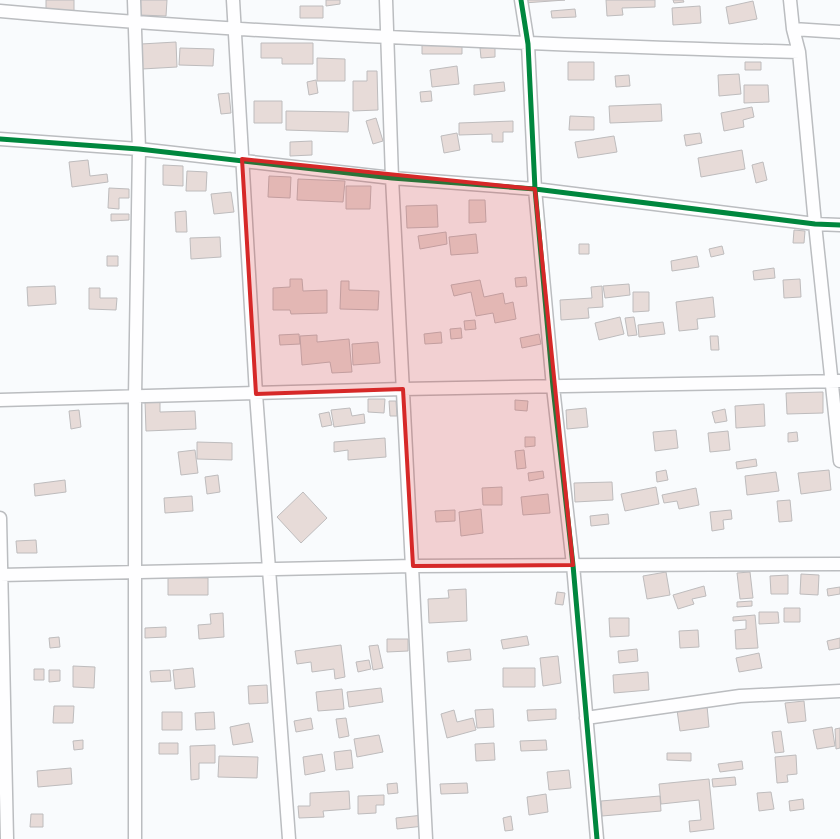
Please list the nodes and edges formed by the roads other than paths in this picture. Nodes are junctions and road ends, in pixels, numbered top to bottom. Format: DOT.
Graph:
graph roads {
  1 [pos="134,0"];
  2 [pos="233,0"];
  3 [pos="386,0"];
  4 [pos="522,0"];
  5 [pos="790,0"];
  6 [pos="0,11"];
  7 [pos="133,23"];
  8 [pos="793,29"];
  9 [pos="235,30"];
  10 [pos="840,32"];
  11 [pos="388,38"];
  12 [pos="528,44"];
  13 [pos="799,52"];
  14 [pos="0,140"];
  15 [pos="139,149"];
  16 [pos="242,159"];
  17 [pos="392,178"];
  18 [pos="535,189"];
  19 [pos="814,224"];
  20 [pos="840,225"];
  21 [pos="836,381"];
  22 [pos="553,387"];
  23 [pos="403,389"];
  24 [pos="256,394"];
  25 [pos="135,397"];
  26 [pos="0,400"];
  27 [pos="840,460"];
  28 [pos="0,518"];
  29 [pos="840,564"];
  30 [pos="573,565"];
  31 [pos="413,566"];
  32 [pos="269,569"];
  33 [pos="134,572"];
  34 [pos="0,575"];
  35 [pos="840,691"];
  36 [pos="586,718"];
  37 [pos="7,839"];
  38 [pos="135,839"];
  39 [pos="289,839"];
  40 [pos="426,839"];
  41 [pos="597,839"];
  1 -- 7 [label="street"];
  2 -- 9 [label="street"];
  3 -- 11 [label="street"];
  4 -- 12 [label="street"];
  5 -- 8 [label="street"];
  6 -- 7 [label="street"];
  7 -- 9 [label="street"];
  7 -- 15 [label="street"];
  8 -- 10 [label="street"];
  8 -- 13 [label="street"];
  9 -- 11 [label="street"];
  9 -- 16 [label="street"];
  11 -- 12 [label="street"];
  11 -- 17 [label="street"];
  12 -- 13 [label="street"];
  12 -- 18 [label="street"];
  13 -- 19 [label="street"];
  14 -- 15 [label="street"];
  15 -- 16 [label="street"];
  15 -- 25 [label="street"];
  16 -- 17 [label="street"];
  16 -- 24 [label="street"];
  17 -- 18 [label="street"];
  17 -- 23 [label="street"];
  18 -- 19 [label="street"];
  18 -- 22 [label="street"];
  19 -- 20 [label="street"];
  19 -- 21 [label="street"];
  21 -- 22 [label="street"];
  21 -- 27 [label="street"];
  22 -- 23 [label="street"];
  22 -- 30 [label="street"];
  23 -- 24 [label="street"];
  23 -- 31 [label="street"];
  24 -- 25 [label="street"];
  24 -- 32 [label="street"];
  25 -- 26 [label="street"];
  25 -- 33 [label="street"];
  28 -- 34 [label="street"];
  29 -- 30 [label="street"];
  30 -- 31 [label="street"];
  30 -- 36 [label="street"];
  31 -- 32 [label="street"];
  31 -- 40 [label="street"];
  32 -- 33 [label="street"];
  32 -- 39 [label="street"];
  33 -- 34 [label="street"];
  33 -- 38 [label="street"];
  34 -- 37 [label="street"];
  35 -- 36 [label="street"];
  36 -- 41 [label="street"];
}
